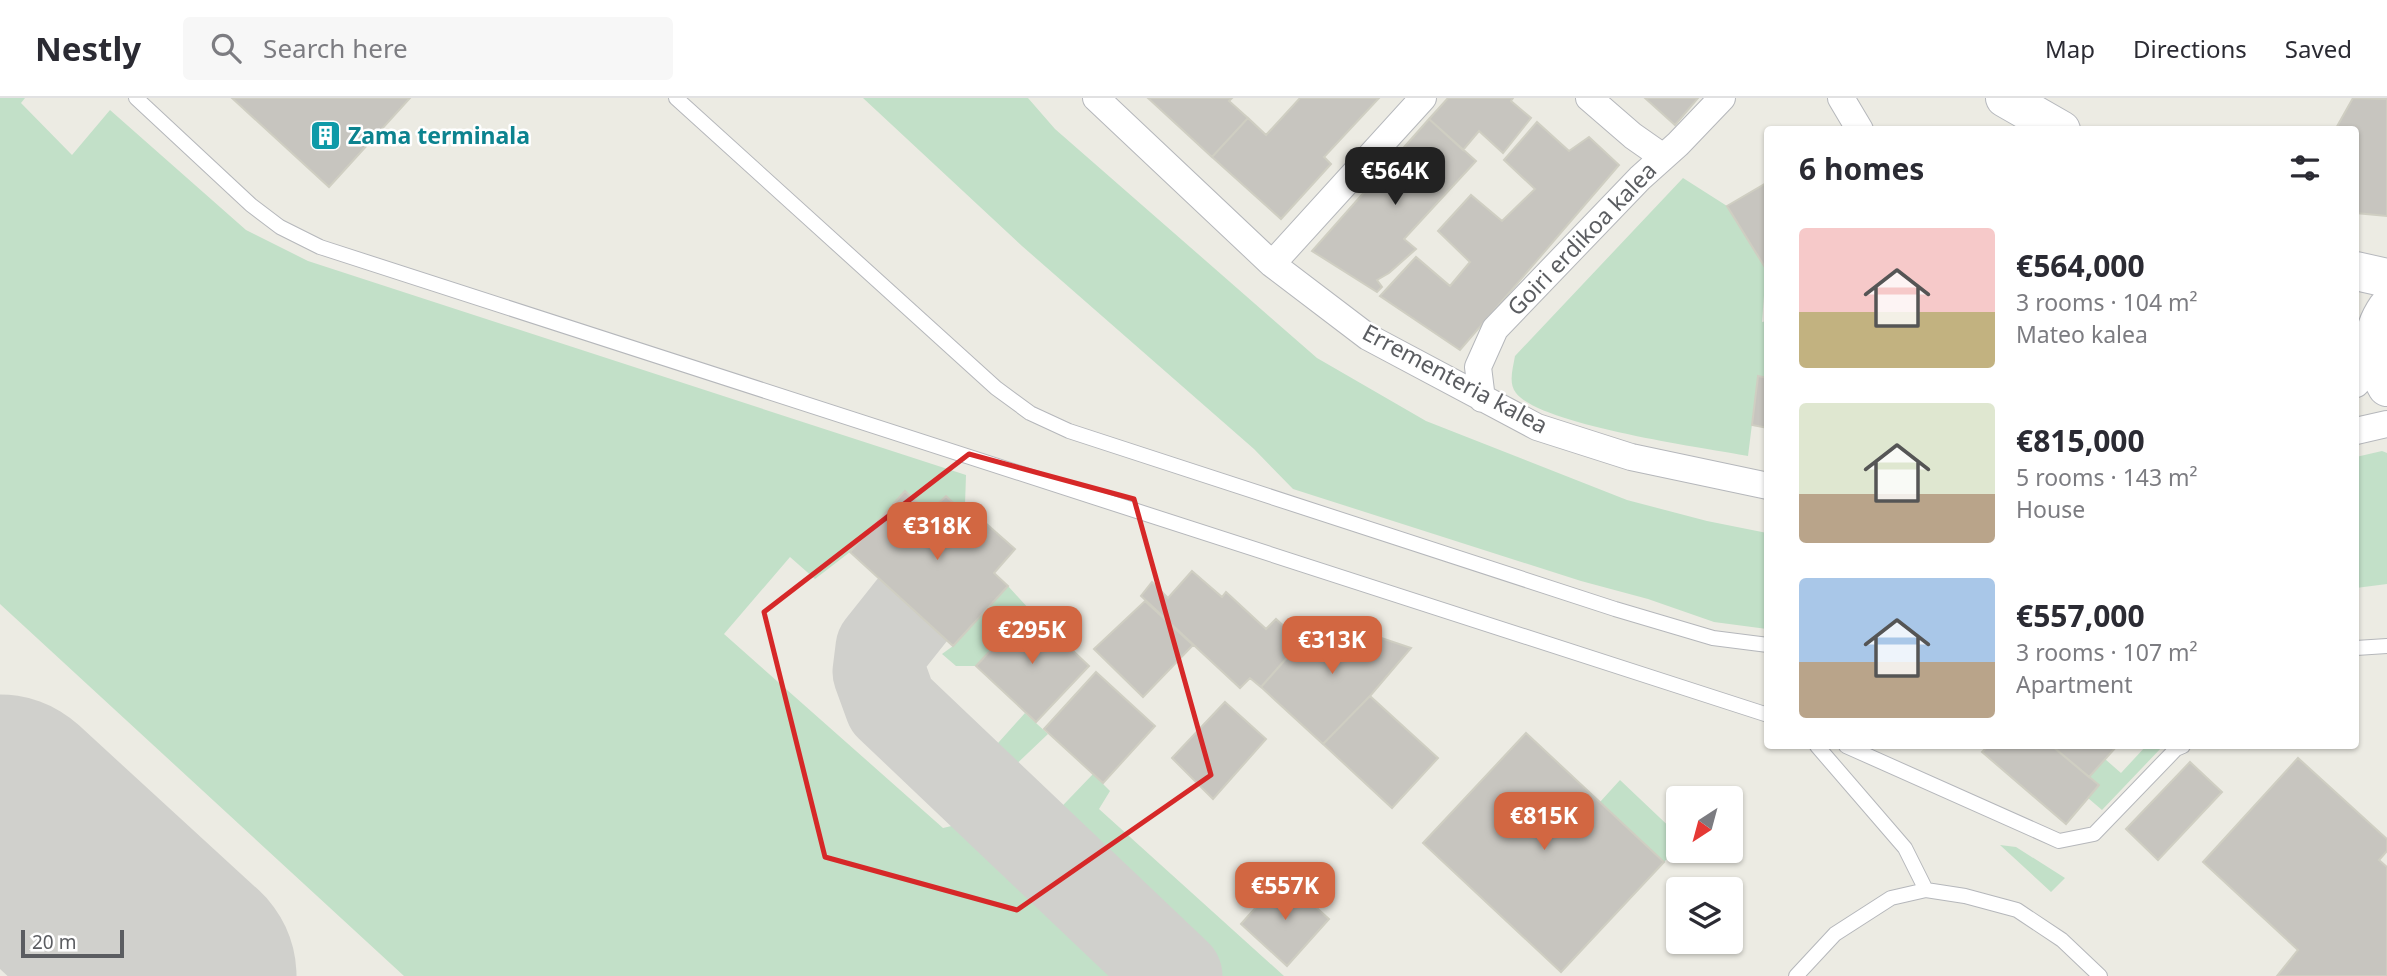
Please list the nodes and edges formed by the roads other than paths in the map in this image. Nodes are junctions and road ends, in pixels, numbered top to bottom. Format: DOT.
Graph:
graph roads {
  1 [pos="136,98"];
  2 [pos="676,98"];
  3 [pos="1423,98"];
  4 [pos="1589,98"];
  5 [pos="1722,98"];
  6 [pos="1842,98"];
  7 [pos="2005,98"];
  8 [pos="1104,101"];
  9 [pos="1858,126"];
  10 [pos="2054,126"];
  11 [pos="1633,136"];
  12 [pos="1662,157"];
  13 [pos="1640,178"];
  14 [pos="1272,264"];
  15 [pos="2359,272"];
  16 [pos="2387,278"];
  17 [pos="1482,399"];
  18 [pos="2387,424"];
  19 [pos="2359,431"];
  20 [pos="1764,485"];
  21 [pos="1764,644"];
  22 [pos="2387,646"];
  23 [pos="2359,648"];
  24 [pos="1764,714"];
  25 [pos="1820,749"];
  26 [pos="1853,749"];
  27 [pos="2176,749"];
  28 [pos="1926,890"];
  29 [pos="1796,976"];
  30 [pos="2100,976"];
  1 -- 24 [label="lane"];
  2 -- 21 [label="lane"];
  3 -- 14 [label="street"];
  4 -- 11 [label="street"];
  5 -- 12 [label="street, Goiri erdikoa kalea"];
  6 -- 9 [label="street"];
  7 -- 10 [label="street"];
  8 -- 14 [label="street, Errementeria kalea"];
  11 -- 12 [label="street"];
  11 -- 13 [label="street"];
  12 -- 13 [label="street, Goiri erdikoa kalea"];
  13 -- 17 [label="street, Goiri erdikoa kalea"];
  14 -- 17 [label="street, Errementeria kalea"];
  15 -- 16 [label="street"];
  17 -- 20 [label="street, Errementeria kalea"];
  18 -- 19 [label="street"];
  22 -- 23 [label="lane"];
  25 -- 28 [label="lane"];
  26 -- 27 [label="lane"];
  28 -- 29 [label="lane"];
  28 -- 30 [label="lane"];
}
